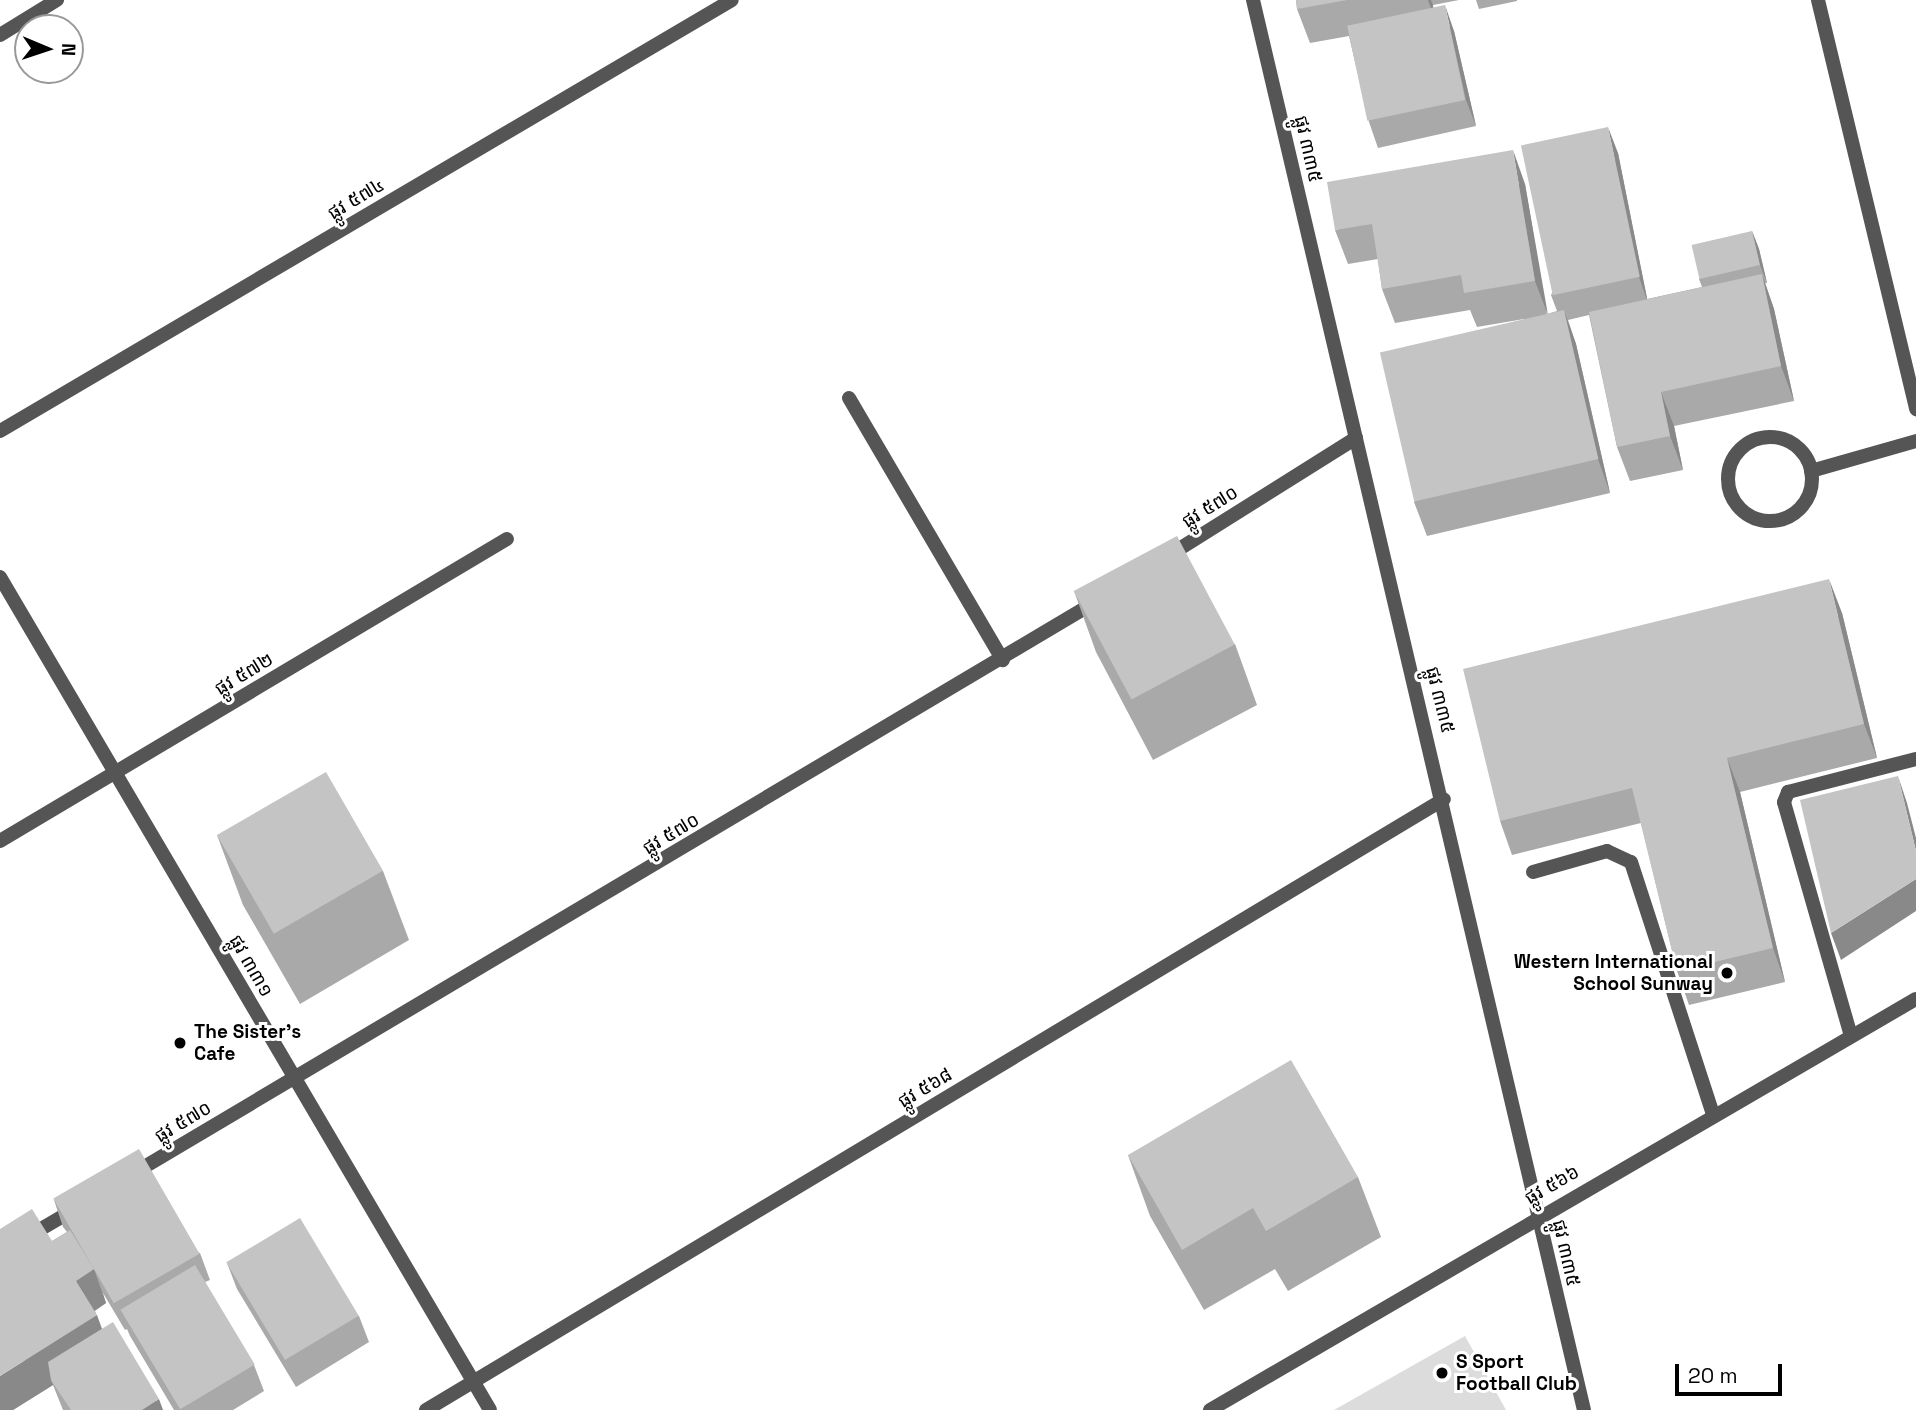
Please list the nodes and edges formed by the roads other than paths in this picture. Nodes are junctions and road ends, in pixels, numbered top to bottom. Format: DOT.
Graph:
graph roads {
  1 [pos="57,0"];
  2 [pos="732,0"];
  3 [pos="1253,0"];
  4 [pos="1818,0"];
  5 [pos="0,35"];
  6 [pos="849,398"];
  7 [pos="1916,409"];
  8 [pos="0,431"];
  9 [pos="1356,438"];
  10 [pos="1916,441"];
  11 [pos="1811,471"];
  12 [pos="507,539"];
  13 [pos="1156,564"];
  14 [pos="0,577"];
  15 [pos="1109,593"];
  16 [pos="1003,660"];
  17 [pos="1916,759"];
  18 [pos="116,774"];
  19 [pos="1444,799"];
  20 [pos="0,841"];
  21 [pos="1533,872"];
  22 [pos="1916,999"];
  23 [pos="1851,1037"];
  24 [pos="295,1078"];
  25 [pos="1713,1115"];
  26 [pos="118,1183"];
  27 [pos="94,1197"];
  28 [pos="1538,1215"];
  29 [pos="0,1253"];
  30 [pos="474,1381"];
  31 [pos="425,1410"];
  32 [pos="490,1410"];
  33 [pos="1210,1410"];
  34 [pos="1584,1410"];
  1 -- 5 [label="street"];
  2 -- 8 [label="street, ផ្លូវ ៥៧៤"];
  3 -- 9 [label="street, ផ្លូវ ៣៣៥"];
  4 -- 7 [label="street"];
  6 -- 16 [label="street"];
  9 -- 13 [label="street, ផ្លូវ ៥៧០"];
  9 -- 19 [label="street, ផ្លូវ ៣៣៥"];
  10 -- 11 [label="street"];
  11 -- 11 [label="street"];
  12 -- 18 [label="street, ផ្លូវ ៥៧២"];
  14 -- 18 [label="street, ផ្លូវ ៣៣១"];
  15 -- 16 [label="street, ផ្លូវ ៥៧០"];
  16 -- 24 [label="street, ផ្លូវ ៥៧០"];
  17 -- 23 [label="street"];
  18 -- 20 [label="street, ផ្លូវ ៥៧២"];
  18 -- 24 [label="street, ផ្លូវ ៣៣១"];
  19 -- 28 [label="street, ផ្លូវ ៣៣៥"];
  19 -- 30 [label="street, ផ្លូវ ៥៦៨"];
  21 -- 25 [label="street"];
  22 -- 23 [label="street, ផ្លូវ ៥៦៦"];
  23 -- 25 [label="street, ផ្លូវ ៥៦៦"];
  24 -- 26 [label="street, ផ្លូវ ៥៧០"];
  24 -- 30 [label="street, ផ្លូវ ៣៣១"];
  25 -- 28 [label="street, ផ្លូវ ៥៦៦"];
  27 -- 29 [label="street"];
  28 -- 33 [label="street, ផ្លូវ ៥៦៦"];
  28 -- 34 [label="street, ផ្លូវ ៣៣៥"];
  30 -- 31 [label="street, ផ្លូវ ៥៦៨"];
  30 -- 32 [label="street, ផ្លូវ ៣៣១"];
}
